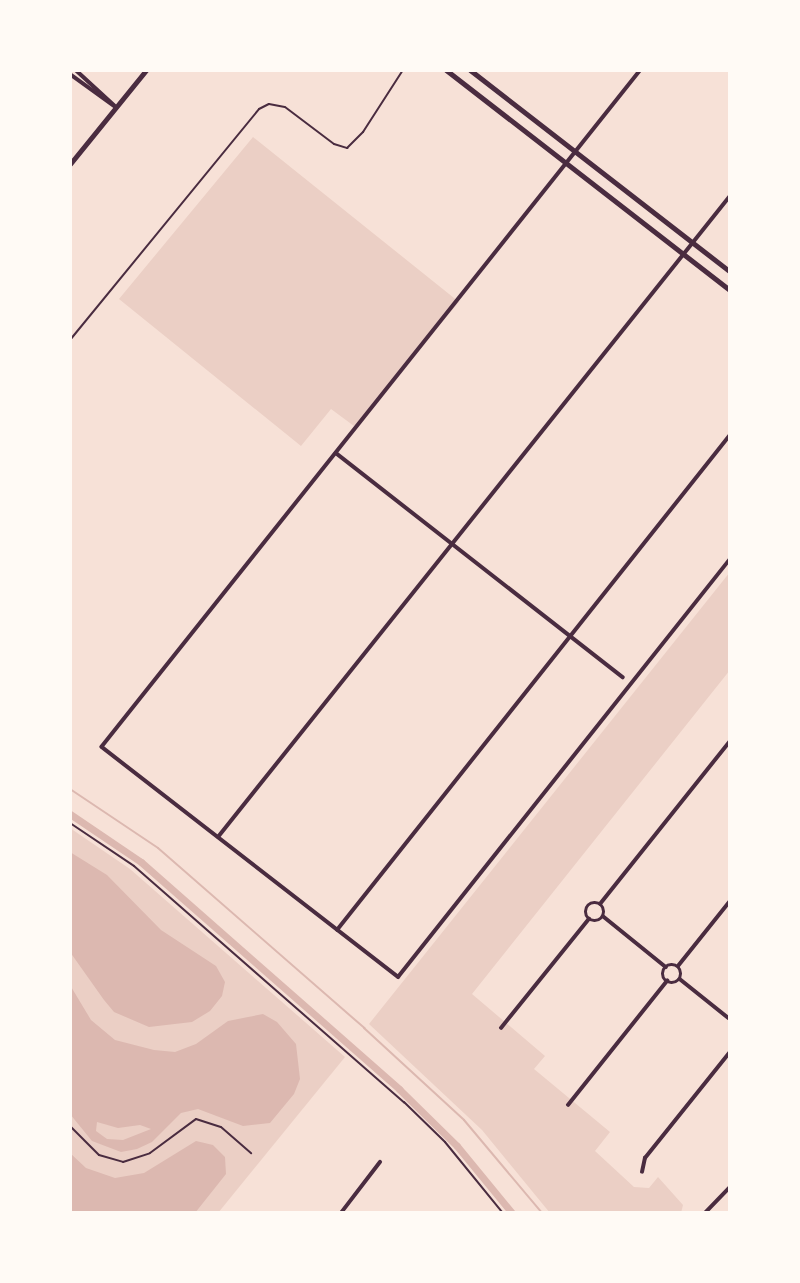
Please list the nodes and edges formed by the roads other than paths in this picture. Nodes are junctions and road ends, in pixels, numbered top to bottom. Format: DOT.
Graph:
graph roads {
  1 [pos="76,70"];
  2 [pos="146,70"];
  3 [pos="403,70"];
  4 [pos="446,70"];
  5 [pos="470,70"];
  6 [pos="641,70"];
  7 [pos="70,74"];
  8 [pos="116,107"];
  9 [pos="576,151"];
  10 [pos="566,163"];
  11 [pos="70,164"];
  12 [pos="730,196"];
  13 [pos="692,243"];
  14 [pos="684,254"];
  15 [pos="730,272"];
  16 [pos="730,290"];
  17 [pos="70,340"];
  18 [pos="730,435"];
  19 [pos="336,453"];
  20 [pos="451,544"];
  21 [pos="730,559"];
  22 [pos="570,635"];
  23 [pos="623,677"];
  24 [pos="730,741"];
  25 [pos="218,837"];
  26 [pos="730,901"];
  27 [pos="600,904"];
  28 [pos="603,916"];
  29 [pos="589,919"];
  30 [pos="337,930"];
  31 [pos="678,966"];
  32 [pos="666,967"];
  33 [pos="680,979"];
  34 [pos="667,981"];
  35 [pos="730,1019"];
  36 [pos="501,1028"];
  37 [pos="730,1052"];
  38 [pos="568,1105"];
  39 [pos="380,1162"];
  40 [pos="642,1172"];
  41 [pos="730,1187"];
  42 [pos="341,1213"];
  43 [pos="705,1213"];
  1 -- 8 [label="street"];
  2 -- 8 [label="main road"];
  3 -- 17 [label="lane"];
  4 -- 10 [label="main road"];
  5 -- 9 [label="main road"];
  6 -- 9 [label="street"];
  7 -- 8 [label="street"];
  8 -- 11 [label="main road"];
  9 -- 10 [label="street"];
  9 -- 13 [label="main road"];
  10 -- 14 [label="main road"];
  10 -- 19 [label="street"];
  12 -- 13 [label="street"];
  13 -- 14 [label="street"];
  13 -- 15 [label="main road"];
  14 -- 16 [label="main road"];
  14 -- 20 [label="street"];
  18 -- 22 [label="street"];
  19 -- 20 [label="street"];
  19 -- 25 [label="street"];
  20 -- 22 [label="street"];
  20 -- 25 [label="street"];
  21 -- 30 [label="street"];
  22 -- 23 [label="street"];
  22 -- 30 [label="street"];
  24 -- 27 [label="street"];
  25 -- 30 [label="street"];
  26 -- 31 [label="street"];
  27 -- 28 [label="street"];
  27 -- 29 [label="street"];
  28 -- 29 [label="street"];
  28 -- 32 [label="street"];
  29 -- 36 [label="street"];
  31 -- 32 [label="street"];
  31 -- 33 [label="street"];
  32 -- 34 [label="street"];
  33 -- 34 [label="street"];
  33 -- 35 [label="street"];
  34 -- 38 [label="street"];
  37 -- 40 [label="street"];
  39 -- 42 [label="street"];
  41 -- 43 [label="street"];
}
